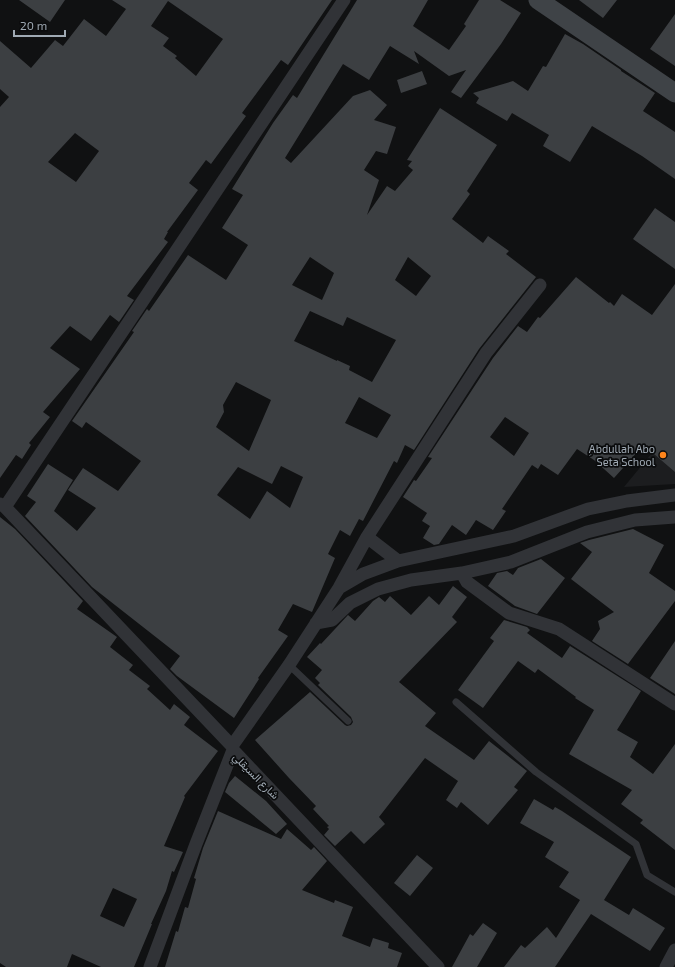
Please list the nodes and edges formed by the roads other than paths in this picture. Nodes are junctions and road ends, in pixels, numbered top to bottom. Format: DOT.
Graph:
graph roads {
  1 [pos="344,0"];
  2 [pos="538,0"];
  3 [pos="675,93"];
  4 [pos="540,285"];
  5 [pos="675,495"];
  6 [pos="2,506"];
  7 [pos="675,517"];
  8 [pos="367,537"];
  9 [pos="398,561"];
  10 [pos="462,573"];
  11 [pos="339,588"];
  12 [pos="316,623"];
  13 [pos="289,665"];
  14 [pos="456,702"];
  15 [pos="675,704"];
  16 [pos="348,720"];
  17 [pos="233,748"];
  18 [pos="675,892"];
  19 [pos="675,950"];
  20 [pos="150,967"];
  21 [pos="438,967"];
  22 [pos="666,967"];
  1 -- 6 [label="street"];
  2 -- 3 [label="street"];
  4 -- 8 [label="street"];
  5 -- 9 [label="street"];
  6 -- 17 [label="street"];
  7 -- 10 [label="street"];
  8 -- 9 [label="street"];
  8 -- 11 [label="street"];
  9 -- 11 [label="street"];
  10 -- 12 [label="street"];
  10 -- 15 [label="street"];
  11 -- 12 [label="street"];
  12 -- 13 [label="street"];
  13 -- 16 [label="lane"];
  13 -- 17 [label="street"];
  14 -- 18 [label="lane"];
  17 -- 20 [label="street, شارع السيقلي"];
  17 -- 21 [label="street, شارع السيقلي"];
  19 -- 22 [label="street"];
}
